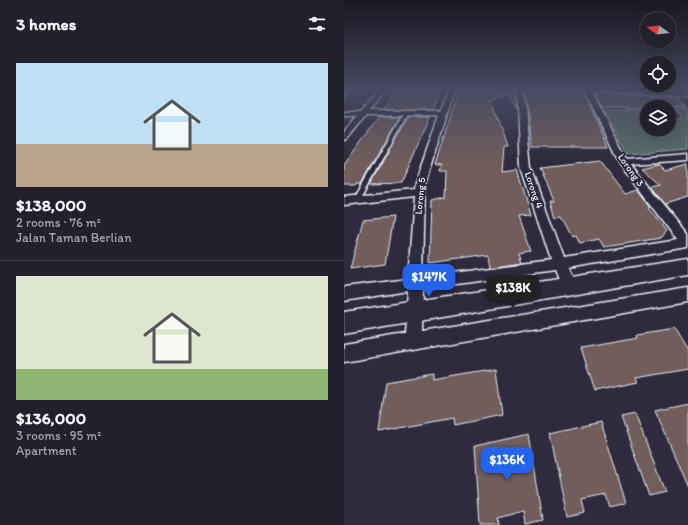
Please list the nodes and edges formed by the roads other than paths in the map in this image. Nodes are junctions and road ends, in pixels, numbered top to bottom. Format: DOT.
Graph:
graph roads {
  1 [pos="406,113"];
  2 [pos="444,113"];
  3 [pos="344,114"];
  4 [pos="363,114"];
  5 [pos="384,114"];
  6 [pos="522,114"];
  7 [pos="600,114"];
  8 [pos="344,137"];
  9 [pos="688,157"];
  10 [pos="624,162"];
  11 [pos="419,193"];
  12 [pos="357,201"];
  13 [pos="344,202"];
  14 [pos="688,243"];
  15 [pos="559,264"];
  16 [pos="688,267"];
  17 [pos="415,284"];
  18 [pos="569,287"];
  19 [pos="344,294"];
  20 [pos="688,295"];
  21 [pos="414,312"];
  22 [pos="344,323"];
  23 [pos="413,340"];
  24 [pos="344,353"];
  1 -- 12 [label="lane"];
  2 -- 11 [label="street, Lorong 5"];
  3 -- 4 [label="street"];
  4 -- 5 [label="street"];
  4 -- 8 [label="street"];
  6 -- 15 [label="street, Lorong 4"];
  7 -- 10 [label="street, Lorong 3"];
  9 -- 10 [label="street"];
  10 -- 14 [label="street, Lorong 3"];
  11 -- 12 [label="street"];
  11 -- 17 [label="street, Lorong 5"];
  12 -- 13 [label="street"];
  14 -- 15 [label="street"];
  15 -- 17 [label="street"];
  15 -- 18 [label="street, Lorong 4"];
  16 -- 18 [label="street"];
  17 -- 19 [label="street"];
  17 -- 21 [label="street, Lorong 5"];
  18 -- 21 [label="street"];
  20 -- 23 [label="street"];
  21 -- 22 [label="street"];
  21 -- 23 [label="street, Lorong 5"];
  23 -- 24 [label="street"];
}
